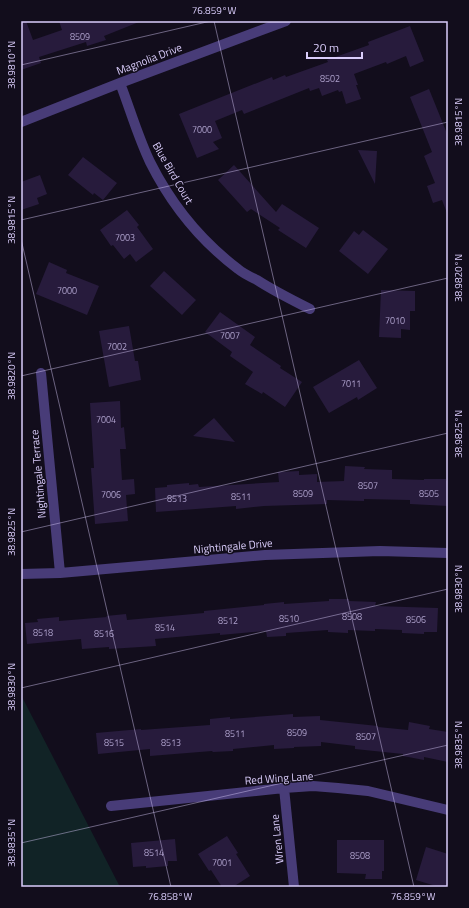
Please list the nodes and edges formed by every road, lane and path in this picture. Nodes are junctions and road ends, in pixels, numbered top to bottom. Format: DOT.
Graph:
graph roads {
  1 [pos="286,21"];
  2 [pos="120,83"];
  3 [pos="21,122"];
  4 [pos="310,309"];
  5 [pos="41,373"];
  6 [pos="448,553"];
  7 [pos="60,572"];
  8 [pos="21,574"];
  9 [pos="284,788"];
  10 [pos="111,806"];
  11 [pos="448,810"];
  12 [pos="294,887"];
  1 -- 2 [label="street, Magnolia Drive"];
  2 -- 3 [label="street, Magnolia Drive"];
  2 -- 4 [label="street, Blue Bird Court"];
  5 -- 7 [label="street, Nightingale Terrace"];
  6 -- 7 [label="street, Nightingale Drive"];
  7 -- 8 [label="street, Nightingale Drive"];
  9 -- 10 [label="street, Red Wing Lane"];
  9 -- 11 [label="street, Red Wing Lane"];
  9 -- 12 [label="street, Wren Lane"];
}
